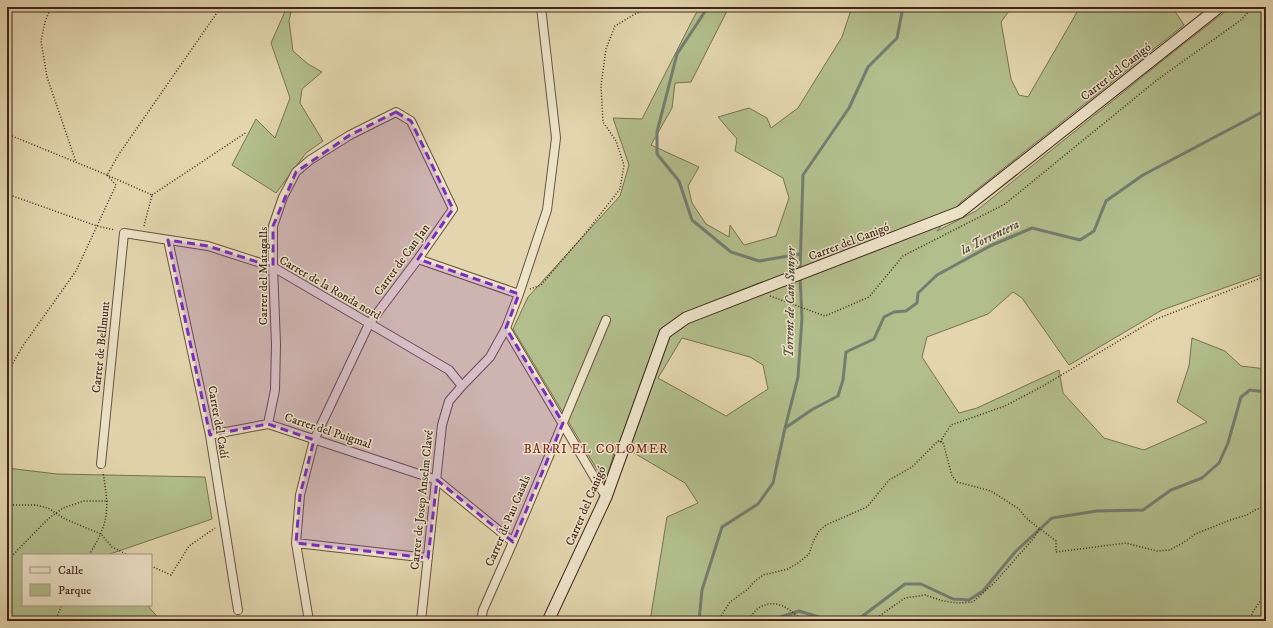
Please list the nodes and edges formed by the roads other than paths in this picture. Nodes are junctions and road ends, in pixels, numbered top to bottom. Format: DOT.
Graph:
graph roads {
  1 [pos="541,7"];
  2 [pos="1219,7"];
  3 [pos="453,209"];
  4 [pos="124,233"];
  5 [pos="168,240"];
  6 [pos="418,259"];
  7 [pos="273,267"];
  8 [pos="519,294"];
  9 [pos="606,320"];
  10 [pos="369,324"];
  11 [pos="506,328"];
  12 [pos="462,386"];
  13 [pos="268,424"];
  14 [pos="563,424"];
  15 [pos="210,435"];
  16 [pos="314,440"];
  17 [pos="101,464"];
  18 [pos="436,480"];
  19 [pos="606,497"];
  20 [pos="513,542"];
  21 [pos="296,543"];
  22 [pos="428,558"];
  23 [pos="238,610"];
  24 [pos="309,621"];
  25 [pos="421,621"];
  26 [pos="481,621"];
  27 [pos="548,621"];
  1 -- 8 [label="street, Carrer de Josep Anselm Clavé"];
  2 -- 19 [label="street, Carrer del Canigó"];
  3 -- 6 [label="street, Carrer de Can Jan"];
  3 -- 7 [label="street, Carrer del Matagalls"];
  4 -- 5 [label="street, Carrer de la Ronda nord"];
  4 -- 17 [label="street, Carrer de Bellmunt"];
  5 -- 7 [label="street, Carrer de la Ronda nord"];
  5 -- 15 [label="street, Carrer del Cadí"];
  6 -- 8 [label="street"];
  6 -- 10 [label="street, Carrer de Can Jan"];
  7 -- 10 [label="street, Carrer de la Ronda nord"];
  7 -- 13 [label="street, Carrer del Matagalls"];
  8 -- 11 [label="street, Carrer de Josep Anselm Clavé"];
  9 -- 14 [label="street, Carrer de Pau Casals"];
  10 -- 12 [label="street, Carrer de la Ronda nord"];
  10 -- 16 [label="street, Carrer de Can Jan"];
  11 -- 12 [label="street, Carrer de Josep Anselm Clavé"];
  11 -- 14 [label="street"];
  12 -- 18 [label="street, Carrer de Josep Anselm Clavé"];
  13 -- 15 [label="street, Carrer del Puigmal"];
  13 -- 16 [label="street, Carrer del Puigmal"];
  14 -- 19 [label="street"];
  14 -- 20 [label="street, Carrer de Pau Casals"];
  15 -- 23 [label="street, Carrer del Cadí"];
  16 -- 18 [label="street, Carrer del Puigmal"];
  16 -- 21 [label="street, Carrer de Can Jan"];
  18 -- 20 [label="street"];
  18 -- 22 [label="street, Carrer de Josep Anselm Clavé"];
  19 -- 27 [label="street, Carrer del Canigó"];
  20 -- 26 [label="street, Carrer de Pau Casals"];
  21 -- 22 [label="street"];
  21 -- 24 [label="street, Carrer de Can Jan"];
  22 -- 25 [label="street, Carrer de Josep Anselm Clavé"];
}
